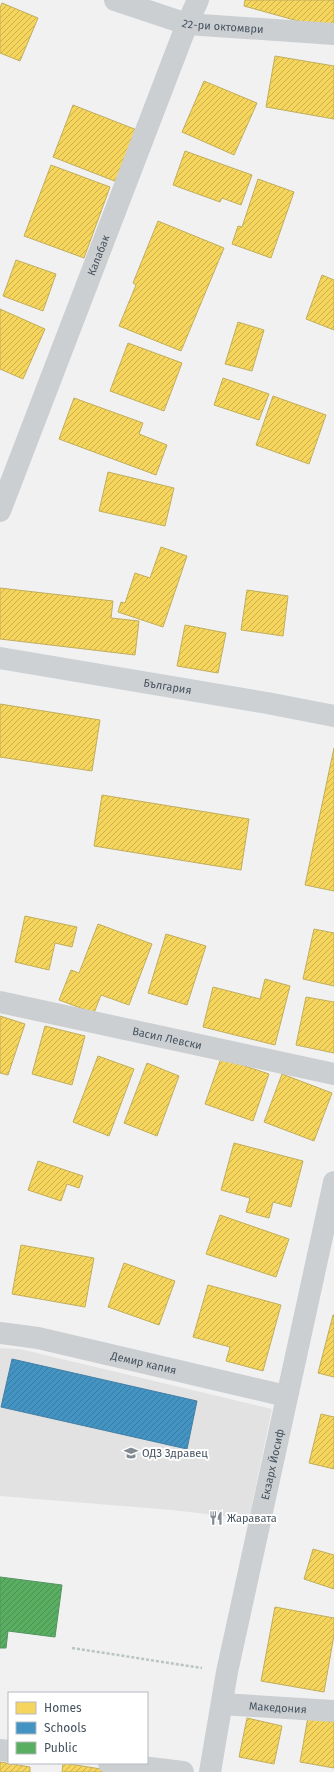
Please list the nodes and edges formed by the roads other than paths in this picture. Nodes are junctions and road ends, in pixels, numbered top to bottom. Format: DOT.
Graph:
graph roads {
  1 [pos="115,0"];
  2 [pos="198,0"];
  3 [pos="187,24"];
  4 [pos="334,34"];
  5 [pos="7,467"];
  6 [pos="0,511"];
  7 [pos="0,658"];
  8 [pos="334,716"];
  9 [pos="0,1002"];
  10 [pos="334,1074"];
  11 [pos="334,1182"];
  12 [pos="0,1333"];
  13 [pos="286,1396"];
  14 [pos="222,1704"];
  15 [pos="334,1711"];
  16 [pos="117,1764"];
  17 [pos="183,1772"];
  18 [pos="210,1772"];
  1 -- 3 [label="street, 22-ри октомври"];
  2 -- 3 [label="street, Калабак"];
  3 -- 4 [label="street, 22-ри октомври"];
  3 -- 5 [label="street, Калабак"];
  5 -- 6 [label="street, Калабак"];
  7 -- 8 [label="street, България"];
  9 -- 10 [label="street, Васил Левски"];
  11 -- 13 [label="street, Екзарх Йосиф"];
  12 -- 13 [label="street, Демир капия"];
  13 -- 14 [label="street, Екзарх Йосиф"];
  14 -- 15 [label="street, Македония"];
  14 -- 18 [label="street, Екзарх Йосиф"];
  16 -- 17 [label="street"];
}
